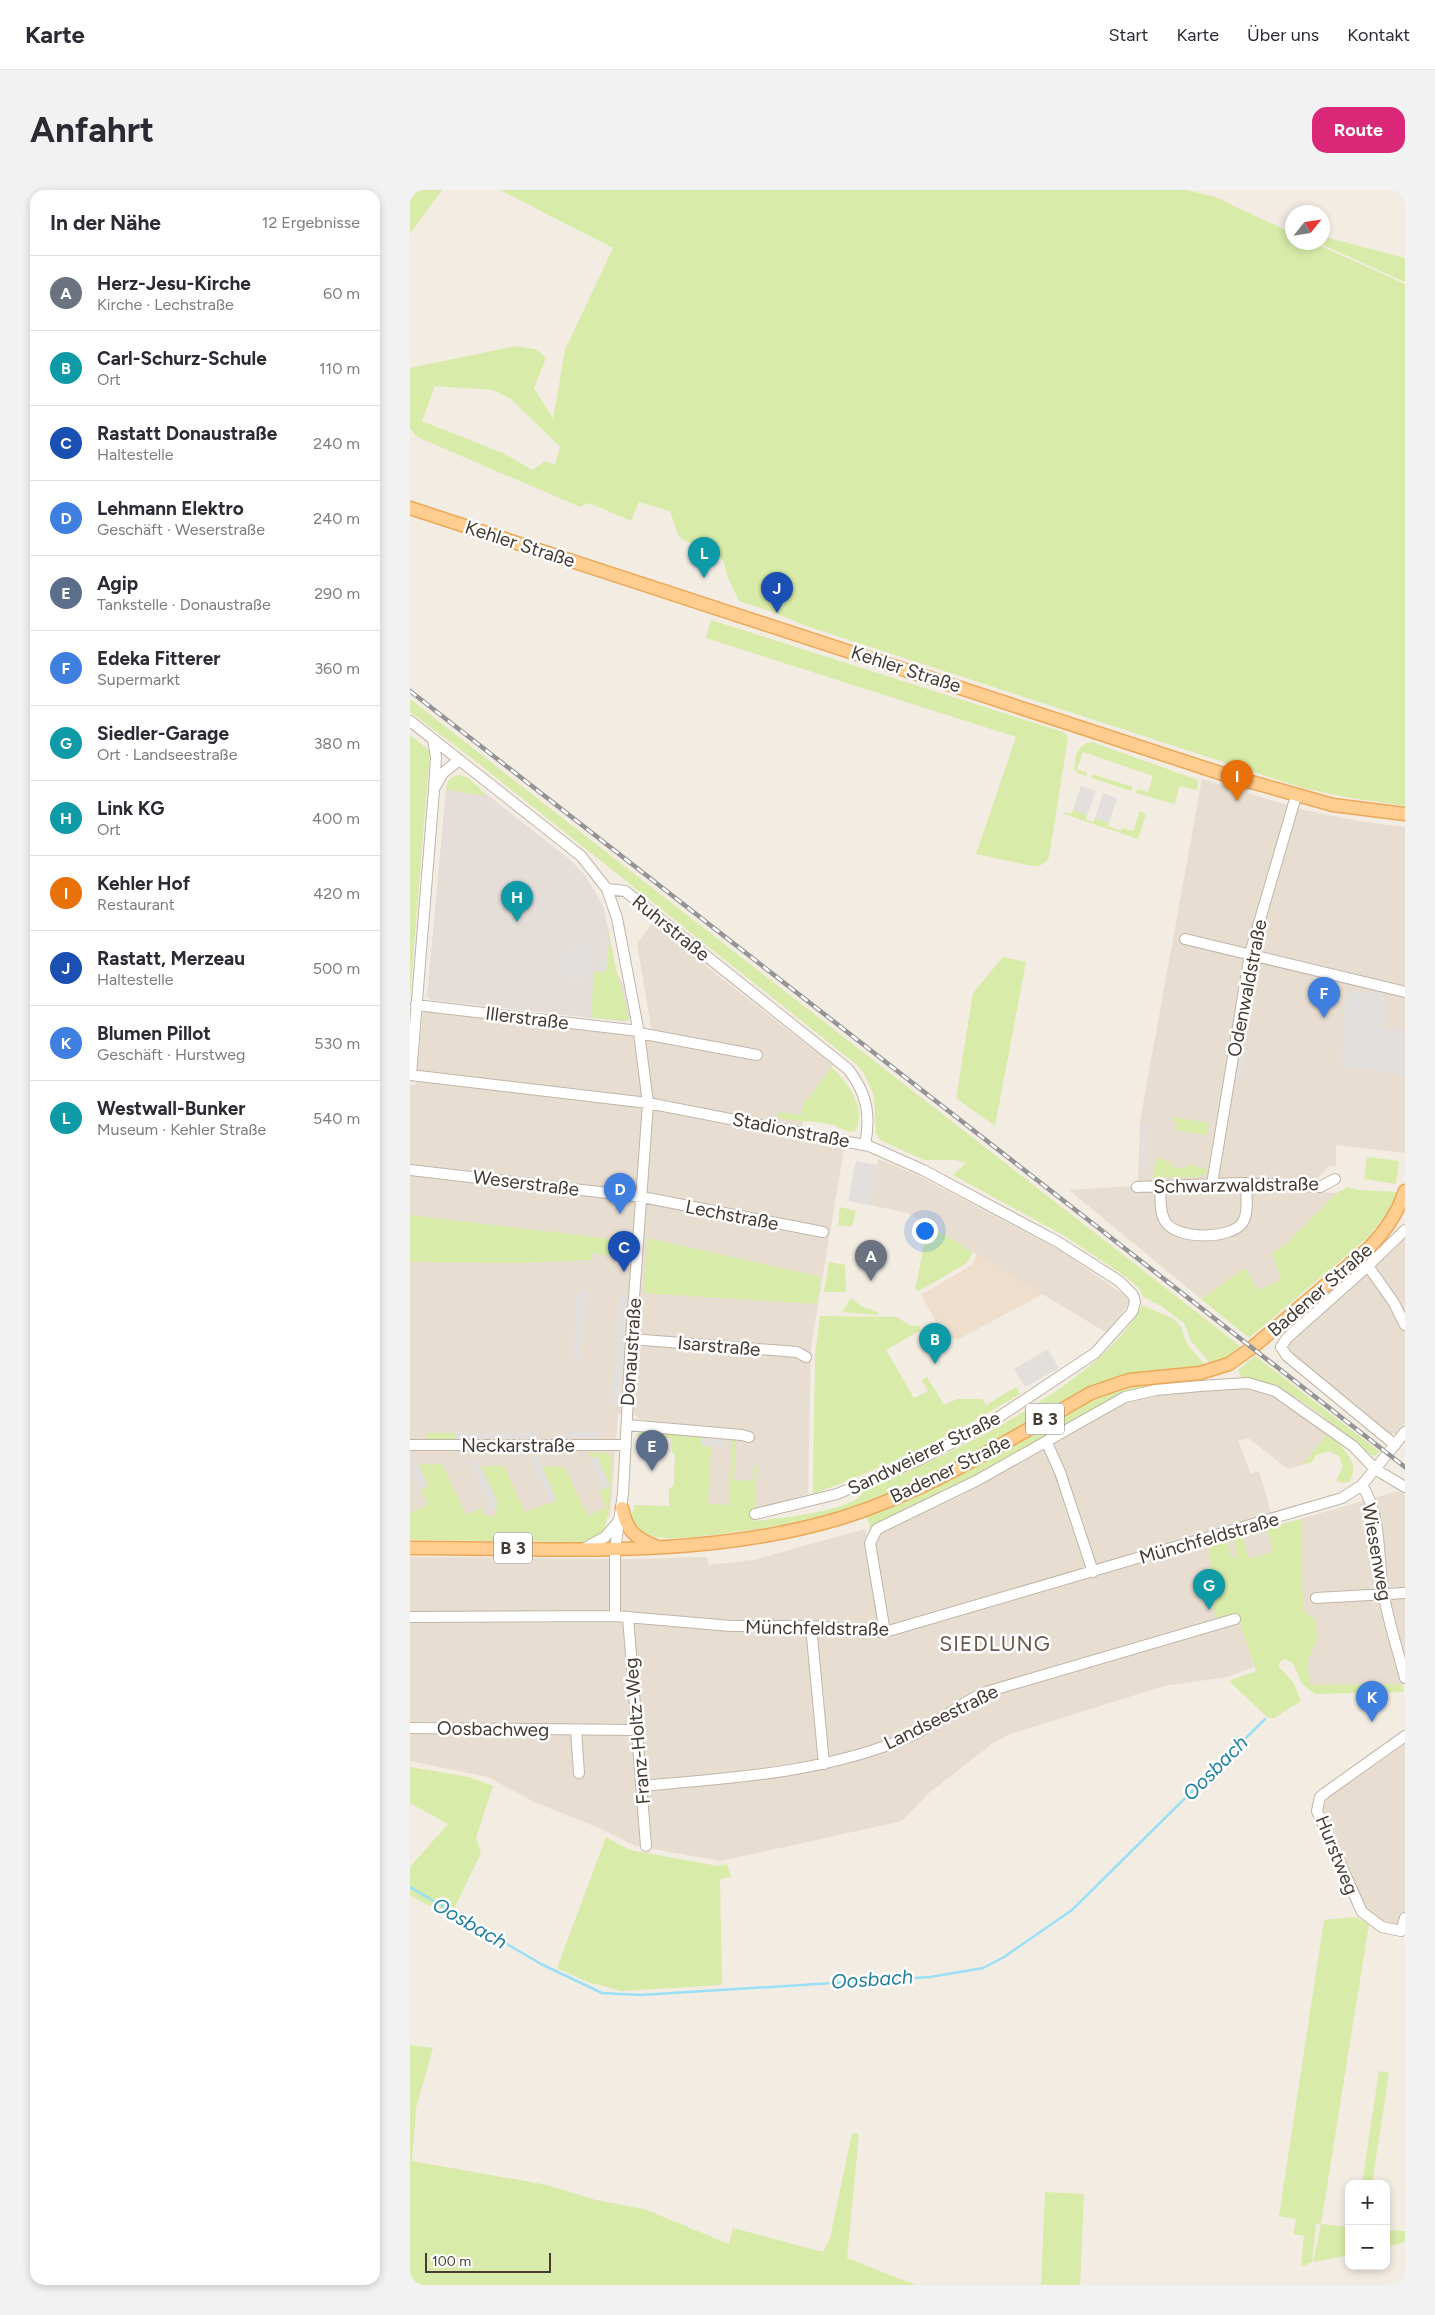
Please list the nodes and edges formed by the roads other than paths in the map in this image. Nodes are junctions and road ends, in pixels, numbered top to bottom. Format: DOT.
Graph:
graph roads {
  1 [pos="410,508"];
  2 [pos="410,721"];
  3 [pos="433,739"];
  4 [pos="459,760"];
  5 [pos="434,790"];
  6 [pos="1296,796"];
  7 [pos="1405,814"];
  8 [pos="607,889"];
  9 [pos="1184,939"];
  10 [pos="1250,954"];
  11 [pos="1405,992"];
  12 [pos="416,1006"];
  13 [pos="639,1032"];
  14 [pos="757,1056"];
  15 [pos="410,1075"];
  16 [pos="648,1103"];
  17 [pos="865,1145"];
  18 [pos="410,1170"];
  19 [pos="1334,1179"];
  20 [pos="1246,1183"];
  21 [pos="1212,1184"];
  22 [pos="1160,1186"];
  23 [pos="1137,1187"];
  24 [pos="1405,1191"];
  25 [pos="642,1197"];
  26 [pos="1405,1230"];
  27 [pos="823,1232"];
  28 [pos="1368,1266"];
  29 [pos="1133,1296"];
  30 [pos="1405,1325"];
  31 [pos="631,1339"];
  32 [pos="806,1357"];
  33 [pos="627,1425"];
  34 [pos="1405,1432"];
  35 [pos="749,1437"];
  36 [pos="1047,1443"];
  37 [pos="410,1445"];
  38 [pos="626,1445"];
  39 [pos="1394,1445"];
  40 [pos="1375,1470"];
  41 [pos="1362,1485"];
  42 [pos="1405,1487"];
  43 [pos="621,1513"];
  44 [pos="755,1514"];
  45 [pos="657,1547"];
  46 [pos="410,1548"];
  47 [pos="584,1549"];
  48 [pos="615,1549"];
  49 [pos="1093,1572"];
  50 [pos="1405,1593"];
  51 [pos="1384,1596"];
  52 [pos="1316,1598"];
  53 [pos="614,1616"];
  54 [pos="410,1617"];
  55 [pos="628,1617"];
  56 [pos="1235,1619"];
  57 [pos="811,1626"];
  58 [pos="885,1632"];
  59 [pos="1405,1678"];
  60 [pos="410,1728"];
  61 [pos="576,1730"];
  62 [pos="636,1730"];
  63 [pos="1405,1736"];
  64 [pos="824,1764"];
  65 [pos="579,1773"];
  66 [pos="641,1786"];
  67 [pos="646,1846"];
  68 [pos="1405,1918"];
  1 -- 6 [label="main road, Kehler Straße"];
  2 -- 3 [label="street"];
  3 -- 4 [label="street"];
  3 -- 5 [label="street"];
  4 -- 5 [label="street"];
  4 -- 8 [label="street"];
  5 -- 12 [label="street"];
  6 -- 7 [label="main road, Kehler Straße"];
  6 -- 10 [label="street, Odenwaldstraße"];
  8 -- 13 [label="street, Donaustraße"];
  8 -- 17 [label="street, Ruhrstraße"];
  9 -- 10 [label="street"];
  10 -- 11 [label="street"];
  10 -- 21 [label="street, Odenwaldstraße"];
  12 -- 13 [label="street, Illerstraße"];
  12 -- 15 [label="street"];
  13 -- 14 [label="street, Illerstraße"];
  13 -- 16 [label="street, Donaustraße"];
  15 -- 16 [label="street, Stadionstraße"];
  16 -- 17 [label="street, Stadionstraße"];
  16 -- 25 [label="street, Donaustraße"];
  17 -- 29 [label="street, Stadionstraße"];
  18 -- 25 [label="street, Weserstraße"];
  19 -- 20 [label="street, Schwarzwaldstraße"];
  20 -- 21 [label="street, Schwarzwaldstraße"];
  20 -- 22 [label="street"];
  21 -- 22 [label="street, Schwarzwaldstraße"];
  22 -- 23 [label="street, Schwarzwaldstraße"];
  24 -- 45 [label="main road, Badener Straße / B 3"];
  25 -- 27 [label="street, Lechstraße"];
  25 -- 31 [label="street, Donaustraße"];
  26 -- 28 [label="street"];
  28 -- 30 [label="street"];
  28 -- 39 [label="street"];
  29 -- 44 [label="street, Sandweierer Straße"];
  31 -- 32 [label="street, Isarstraße"];
  31 -- 33 [label="street, Donaustraße"];
  33 -- 35 [label="street"];
  33 -- 38 [label="street, Donaustraße"];
  34 -- 39 [label="street, Münchfeldstraße"];
  36 -- 40 [label="street"];
  36 -- 49 [label="street"];
  36 -- 58 [label="street"];
  37 -- 38 [label="street, Neckarstraße"];
  38 -- 43 [label="street, Donaustraße"];
  39 -- 40 [label="street, Münchfeldstraße"];
  40 -- 41 [label="street, Münchfeldstraße"];
  40 -- 42 [label="street"];
  41 -- 49 [label="street, Münchfeldstraße"];
  41 -- 51 [label="street, Wiesenweg"];
  43 -- 45 [label="main road"];
  43 -- 47 [label="street"];
  43 -- 48 [label="street, Donaustraße"];
  45 -- 48 [label="main road, Badener Straße / B 3"];
  46 -- 47 [label="main road, Badener Straße / B 3"];
  47 -- 48 [label="main road, Badener Straße / B 3"];
  48 -- 53 [label="street"];
  49 -- 58 [label="street, Münchfeldstraße"];
  50 -- 51 [label="street"];
  51 -- 52 [label="street"];
  51 -- 59 [label="street, Wiesenweg"];
  53 -- 54 [label="street, Münchfeldstraße"];
  53 -- 55 [label="street, Münchfeldstraße"];
  55 -- 57 [label="street, Münchfeldstraße"];
  55 -- 62 [label="street, Franz-Holtz-Weg"];
  56 -- 64 [label="street, Landseestraße"];
  57 -- 58 [label="street, Münchfeldstraße"];
  57 -- 64 [label="street"];
  60 -- 61 [label="street, Oosbachweg"];
  61 -- 62 [label="street, Oosbachweg"];
  61 -- 65 [label="street, Oosbachweg"];
  62 -- 66 [label="street, Franz-Holtz-Weg"];
  63 -- 68 [label="street, Hurstweg"];
  64 -- 66 [label="street, Landseestraße"];
  66 -- 67 [label="street, Franz-Holtz-Weg"];
}
